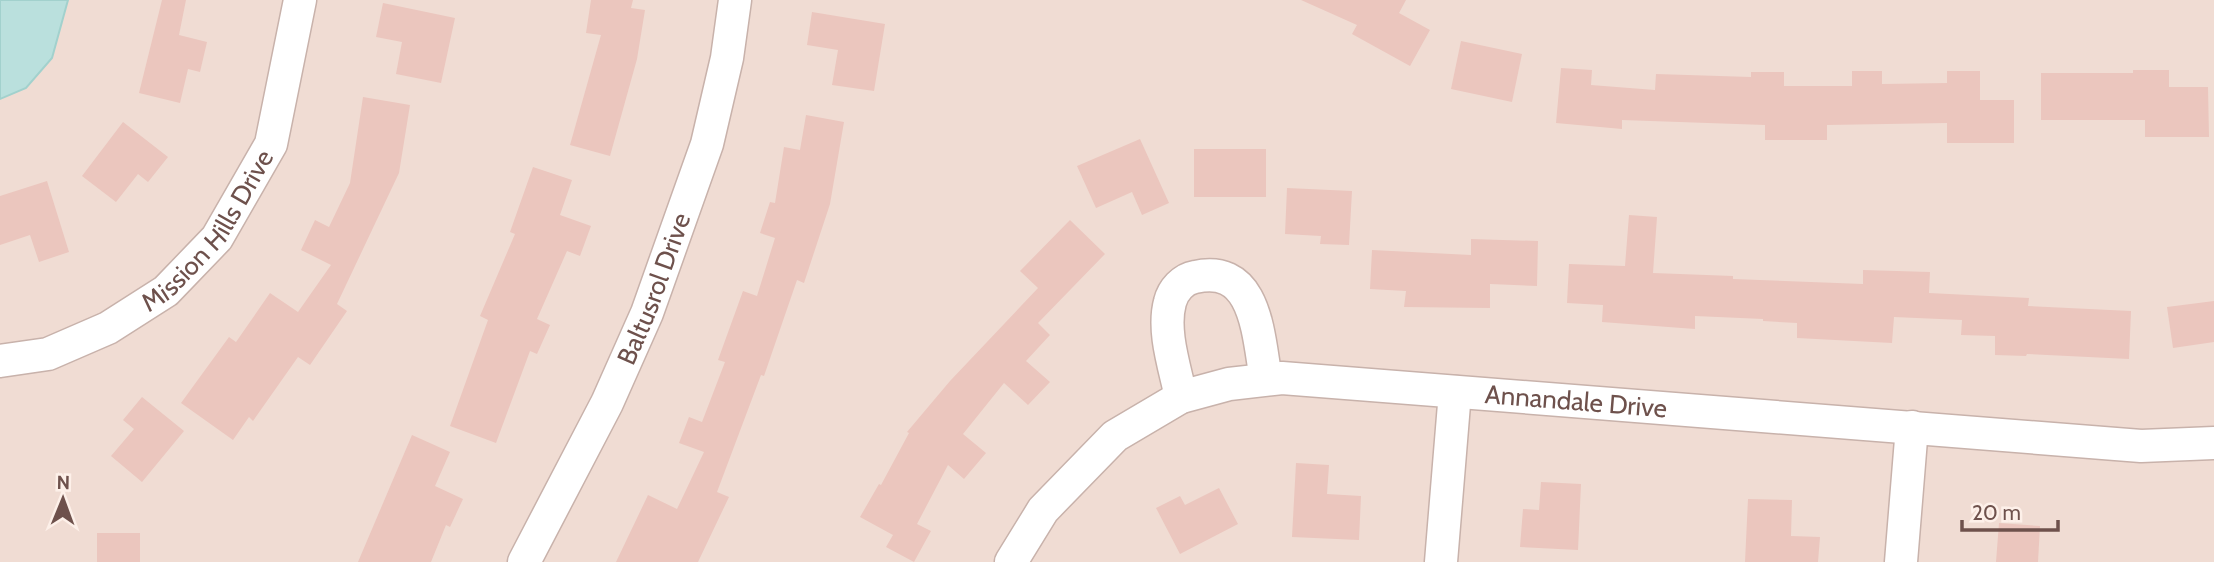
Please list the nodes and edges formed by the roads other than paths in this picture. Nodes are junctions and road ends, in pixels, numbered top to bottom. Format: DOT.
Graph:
graph roads {
  1 [pos="300,0"];
  2 [pos="735,0"];
  3 [pos="0,361"];
  4 [pos="1266,379"];
  5 [pos="1455,392"];
  6 [pos="1181,397"];
  7 [pos="1912,427"];
  8 [pos="2214,443"];
  9 [pos="524,562"];
  10 [pos="1012,562"];
  11 [pos="1441,562"];
  12 [pos="1901,562"];
  1 -- 3 [label="street, Mission Hills Drive"];
  2 -- 9 [label="street, Baltusrol Drive"];
  4 -- 5 [label="street, Annandale Drive"];
  4 -- 6 [label="street, Annandale Drive"];
  4 -- 6 [label="street"];
  5 -- 7 [label="street, Annandale Drive"];
  5 -- 11 [label="street"];
  6 -- 10 [label="street, Annandale Drive"];
  7 -- 8 [label="street, Annandale Drive"];
  7 -- 12 [label="street"];
}
